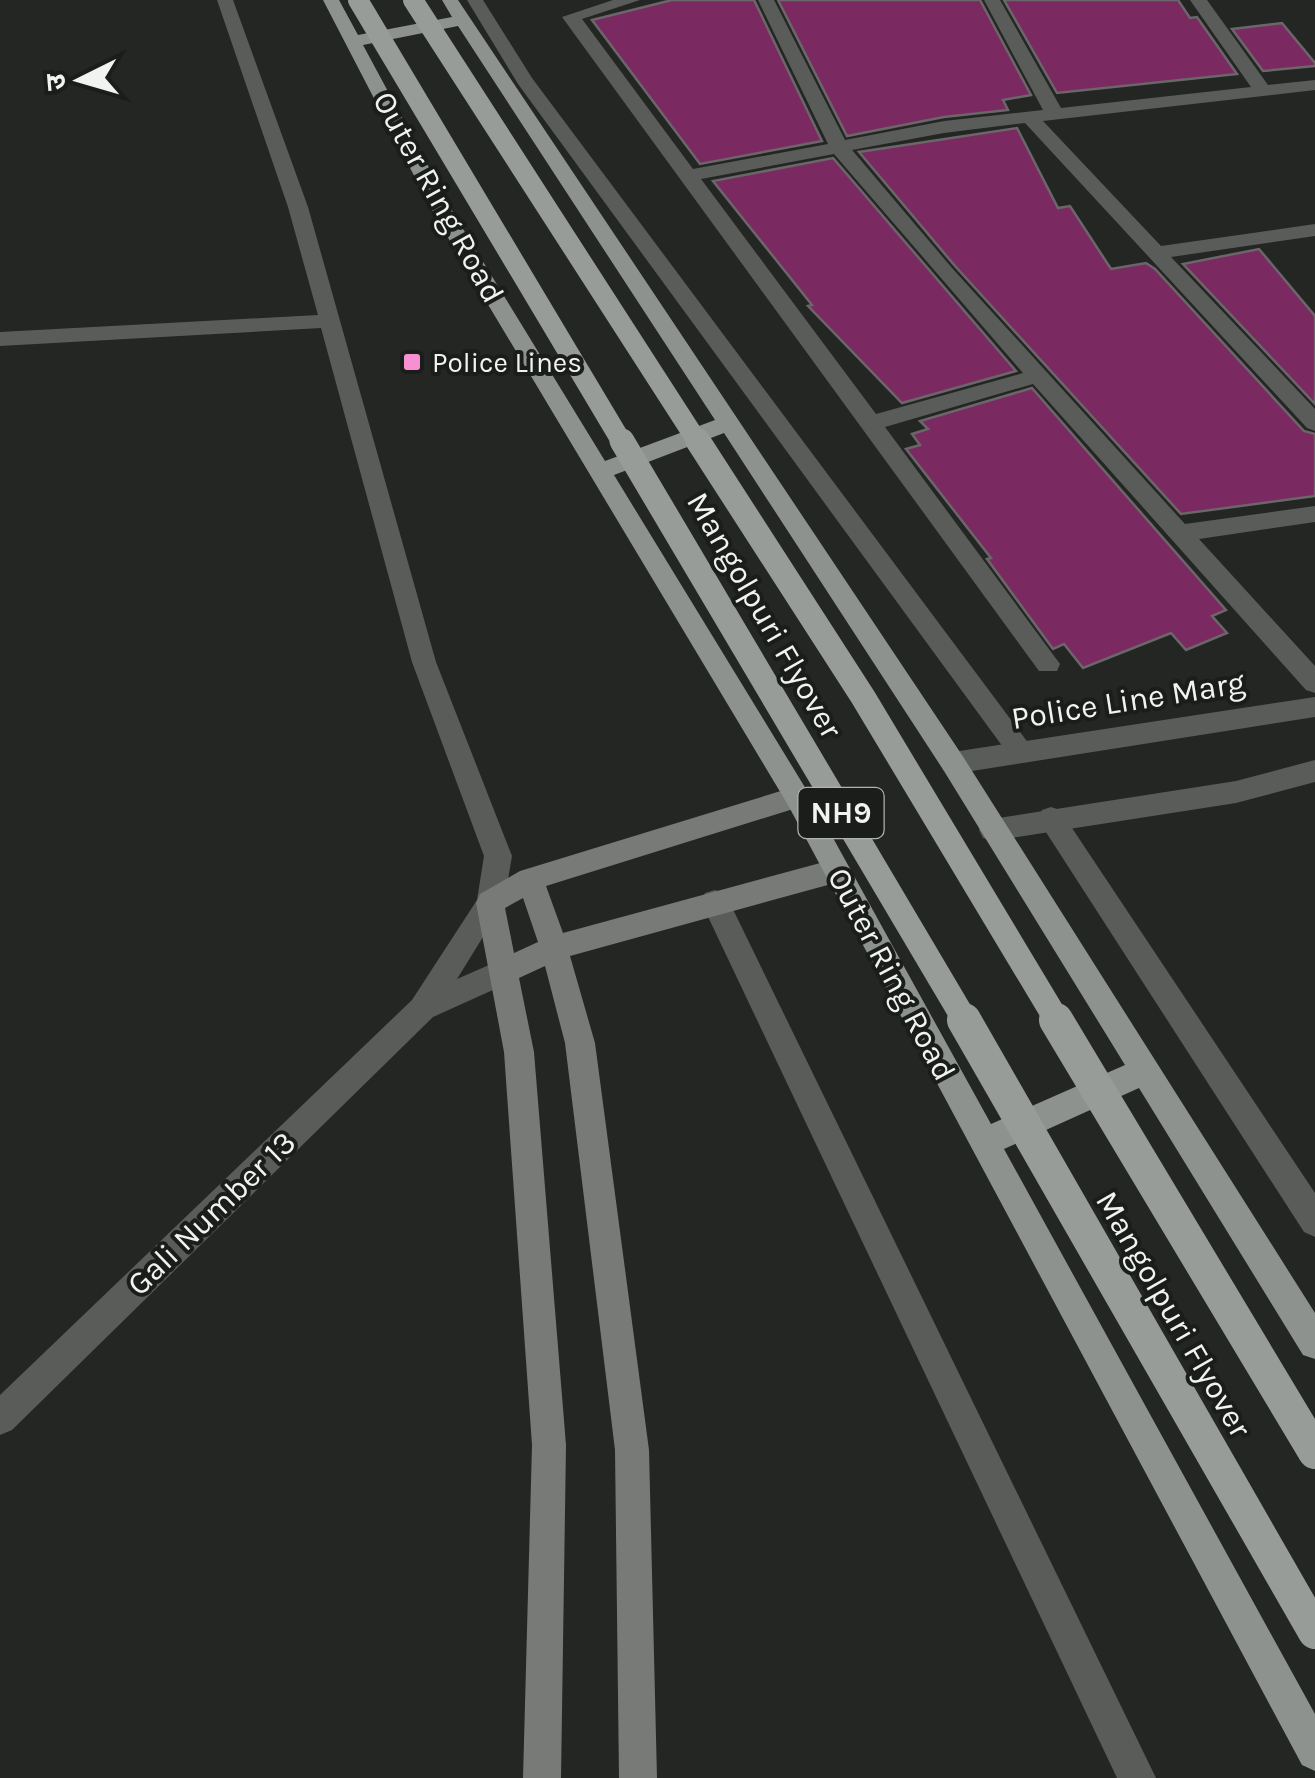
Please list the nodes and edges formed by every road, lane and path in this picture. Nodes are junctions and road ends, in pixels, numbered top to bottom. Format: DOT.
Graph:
graph roads {
  1 [pos="225,0"];
  2 [pos="330,0"];
  3 [pos="358,0"];
  4 [pos="412,0"];
  5 [pos="450,0"];
  6 [pos="632,0"];
  7 [pos="766,0"];
  8 [pos="992,0"];
  9 [pos="1198,0"];
  10 [pos="469,10"];
  11 [pos="352,41"];
  12 [pos="1315,85"];
  13 [pos="1262,91"];
  14 [pos="1054,113"];
  15 [pos="1029,117"];
  16 [pos="838,146"];
  17 [pos="688,176"];
  18 [pos="1315,230"];
  19 [pos="1155,253"];
  20 [pos="330,321"];
  21 [pos="0,339"];
  22 [pos="1040,376"];
  23 [pos="728,423"];
  24 [pos="871,423"];
  25 [pos="1315,423"];
  26 [pos="600,472"];
  27 [pos="1315,514"];
  28 [pos="1183,533"];
  29 [pos="1048,664"];
  30 [pos="1315,683"];
  31 [pos="1315,707"];
  32 [pos="1020,752"];
  33 [pos="952,763"];
  34 [pos="1315,771"];
  35 [pos="798,797"];
  36 [pos="1051,818"];
  37 [pos="992,830"];
  38 [pos="498,856"];
  39 [pos="836,871"];
  40 [pos="530,879"];
  41 [pos="715,902"];
  42 [pos="490,903"];
  43 [pos="554,948"];
  44 [pos="505,971"];
  45 [pos="422,1009"];
  46 [pos="1144,1071"];
  47 [pos="983,1143"];
  48 [pos="1315,1221"];
  49 [pos="1315,1344"];
  50 [pos="0,1418"];
  51 [pos="1315,1452"];
  52 [pos="1315,1632"];
  53 [pos="1315,1752"];
  54 [pos="542,1778"];
  55 [pos="638,1778"];
  56 [pos="1136,1778"];
  1 -- 20 [label="street"];
  2 -- 11 [label="main road, Outer Ring Road"];
  3 -- 52 [label="highway, Mangolpuri Flyover / NH9, bridge"];
  4 -- 51 [label="highway, Mangolpuri Flyover / NH9, bridge"];
  5 -- 10 [label="main road"];
  6 -- 17 [label="street"];
  7 -- 16 [label="street"];
  8 -- 14 [label="street"];
  9 -- 13 [label="street"];
  10 -- 11 [label="main road"];
  10 -- 23 [label="main road"];
  10 -- 32 [label="street"];
  11 -- 26 [label="main road, Outer Ring Road"];
  12 -- 13 [label="street"];
  13 -- 14 [label="street"];
  14 -- 15 [label="street"];
  15 -- 16 [label="street"];
  15 -- 19 [label="street"];
  16 -- 17 [label="street"];
  16 -- 22 [label="street"];
  17 -- 24 [label="street"];
  18 -- 19 [label="street"];
  19 -- 25 [label="street"];
  20 -- 21 [label="street"];
  20 -- 38 [label="street"];
  22 -- 24 [label="street"];
  22 -- 28 [label="street"];
  23 -- 26 [label="main road"];
  23 -- 33 [label="main road"];
  24 -- 29 [label="street"];
  26 -- 35 [label="main road, Outer Ring Road"];
  27 -- 28 [label="street"];
  28 -- 30 [label="street"];
  31 -- 32 [label="street, Police Line Marg"];
  32 -- 33 [label="street, Police Line Marg"];
  33 -- 37 [label="main road"];
  34 -- 36 [label="street"];
  35 -- 39 [label="main road, Outer Ring Road"];
  35 -- 40 [label="main road"];
  36 -- 37 [label="street"];
  36 -- 48 [label="street"];
  37 -- 46 [label="main road"];
  38 -- 40 [label="street"];
  38 -- 42 [label="street"];
  39 -- 41 [label="main road"];
  39 -- 47 [label="main road, Outer Ring Road"];
  40 -- 42 [label="main road"];
  40 -- 43 [label="main road"];
  41 -- 43 [label="main road"];
  41 -- 56 [label="street"];
  42 -- 44 [label="main road"];
  42 -- 45 [label="street, Gali Number 13"];
  43 -- 44 [label="main road"];
  43 -- 55 [label="main road"];
  44 -- 45 [label="street, Gali Number 13"];
  44 -- 54 [label="main road"];
  45 -- 50 [label="street, Gali Number 13"];
  46 -- 47 [label="main road"];
  46 -- 49 [label="main road"];
  47 -- 53 [label="main road, Outer Ring Road"];
}
